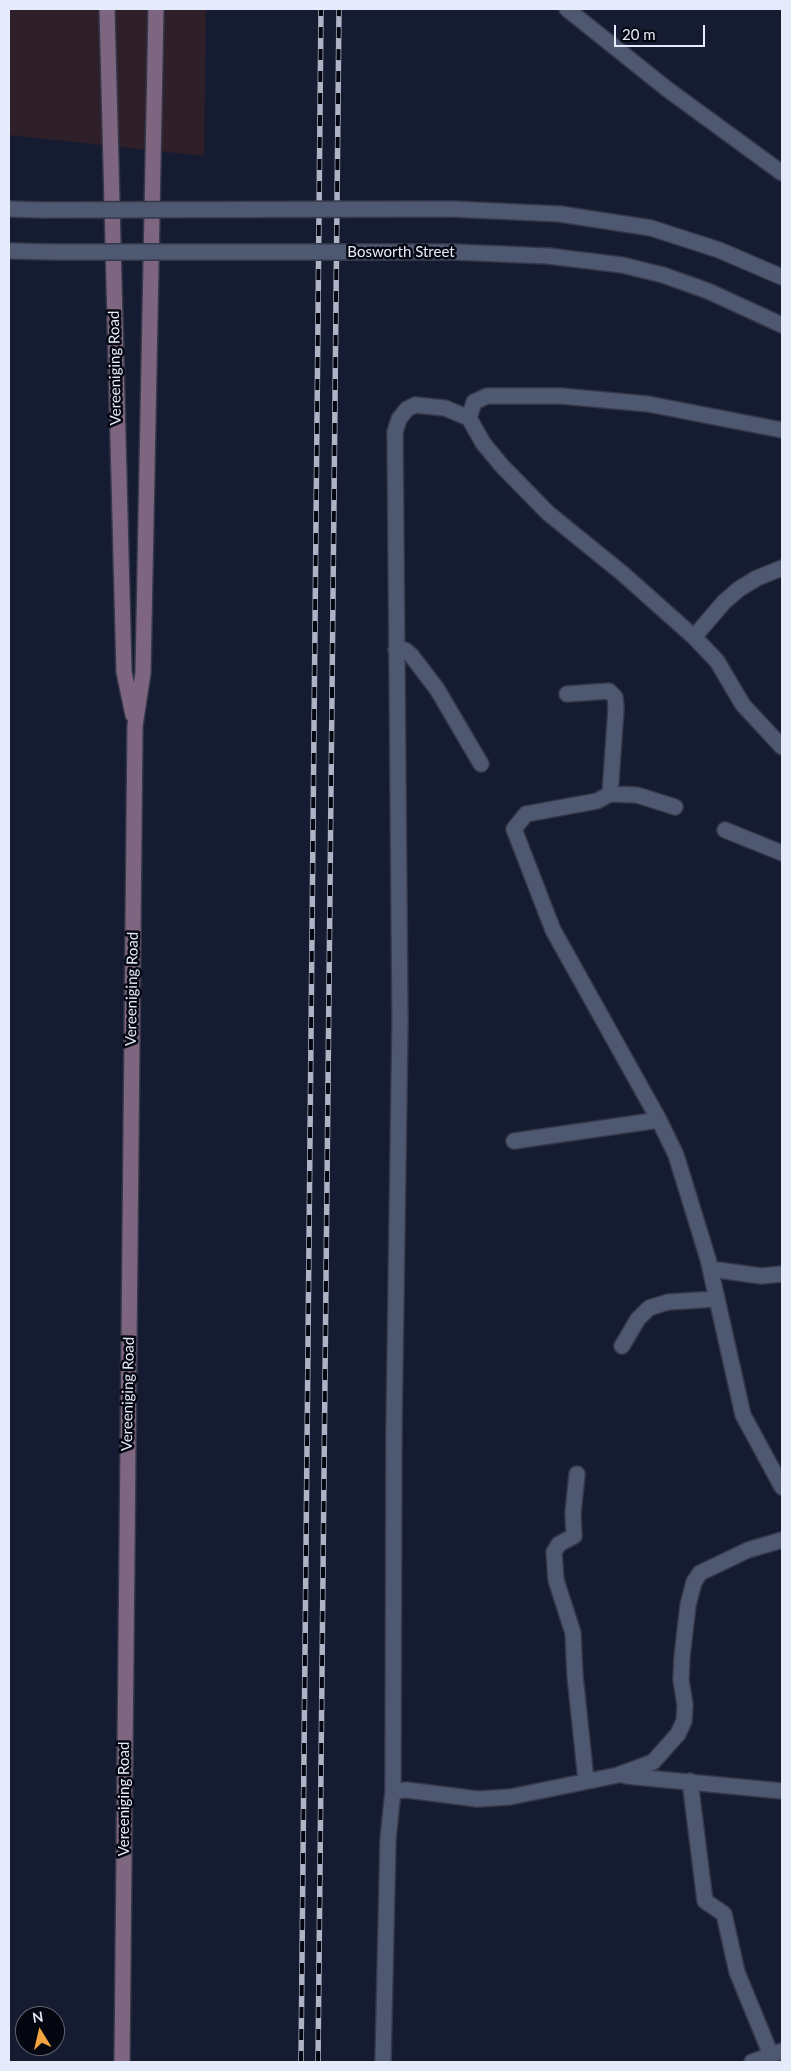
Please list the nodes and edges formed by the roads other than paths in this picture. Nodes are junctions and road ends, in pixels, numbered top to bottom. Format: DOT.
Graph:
graph roads {
  1 [pos="107,9"];
  2 [pos="156,9"];
  3 [pos="567,9"];
  4 [pos="782,173"];
  5 [pos="9,209"];
  6 [pos="9,250"];
  7 [pos="782,277"];
  8 [pos="782,325"];
  9 [pos="469,418"];
  10 [pos="782,430"];
  11 [pos="782,568"];
  12 [pos="694,637"];
  13 [pos="396,650"];
  14 [pos="567,694"];
  15 [pos="135,726"];
  16 [pos="782,748"];
  17 [pos="481,764"];
  18 [pos="610,794"];
  19 [pos="675,807"];
  20 [pos="725,830"];
  21 [pos="782,853"];
  22 [pos="658,1120"];
  23 [pos="514,1141"];
  24 [pos="711,1269"];
  25 [pos="782,1274"];
  26 [pos="716,1299"];
  27 [pos="622,1346"];
  28 [pos="577,1474"];
  29 [pos="782,1487"];
  30 [pos="782,1540"];
  31 [pos="617,1775"];
  32 [pos="586,1780"];
  33 [pos="690,1781"];
  34 [pos="393,1791"];
  35 [pos="782,1791"];
  36 [pos="776,2053"];
  37 [pos="122,2062"];
  38 [pos="383,2062"];
  39 [pos="752,2062"];
  1 -- 15 [label="main road, Vereeniging Road"];
  2 -- 15 [label="main road, Vereeniging Road"];
  3 -- 4 [label="street"];
  5 -- 7 [label="street, bridge"];
  6 -- 8 [label="street, Bosworth Street, bridge"];
  9 -- 10 [label="street"];
  9 -- 12 [label="street"];
  9 -- 13 [label="street"];
  11 -- 12 [label="street"];
  12 -- 16 [label="street"];
  13 -- 17 [label="street"];
  13 -- 34 [label="street"];
  14 -- 18 [label="street"];
  15 -- 37 [label="main road, Vereeniging Road"];
  18 -- 19 [label="street"];
  18 -- 22 [label="street"];
  20 -- 21 [label="street"];
  22 -- 23 [label="street"];
  22 -- 24 [label="street"];
  24 -- 25 [label="street"];
  24 -- 26 [label="street"];
  26 -- 27 [label="street"];
  26 -- 29 [label="street"];
  28 -- 32 [label="street"];
  30 -- 31 [label="street"];
  31 -- 32 [label="street"];
  31 -- 33 [label="street"];
  32 -- 34 [label="street"];
  33 -- 35 [label="street"];
  33 -- 36 [label="street"];
  34 -- 38 [label="street"];
  36 -- 39 [label="street"];
}
